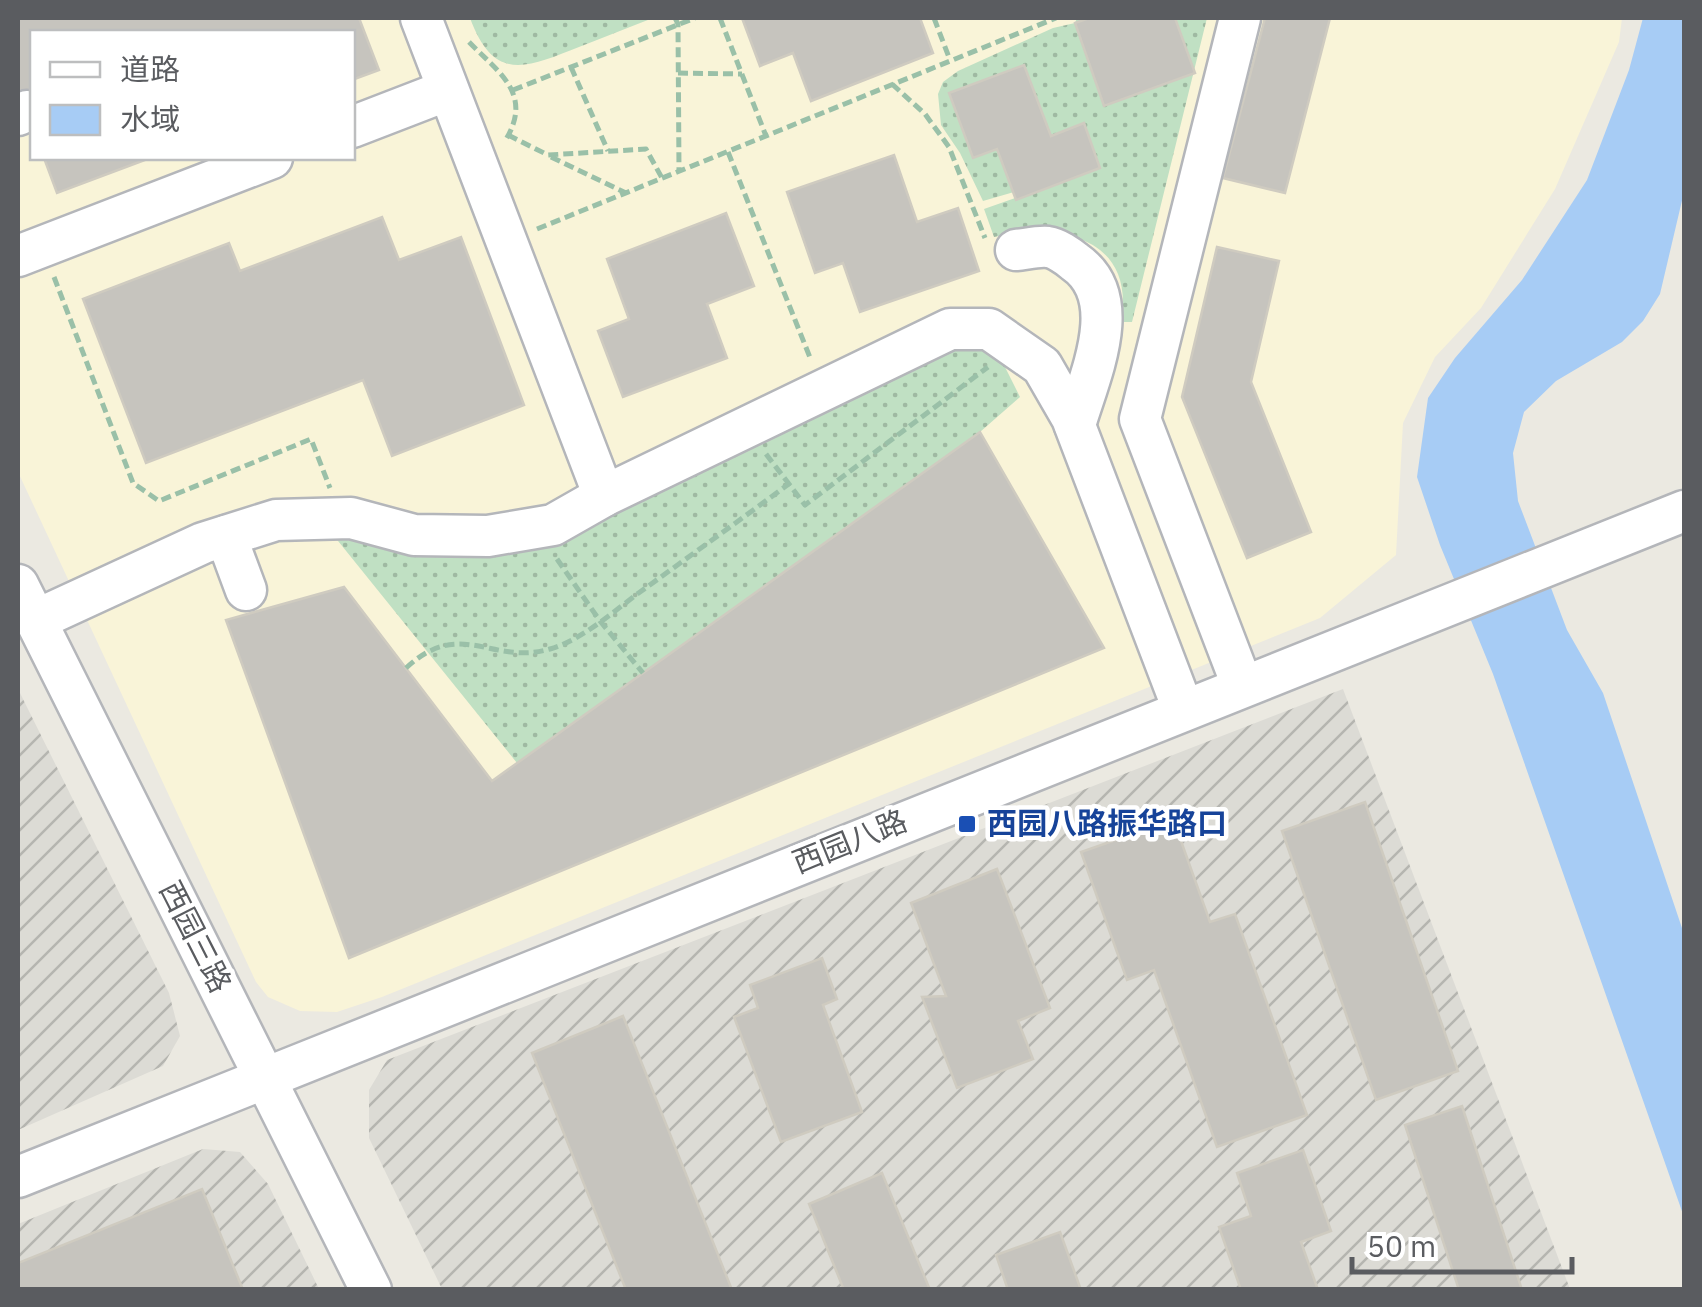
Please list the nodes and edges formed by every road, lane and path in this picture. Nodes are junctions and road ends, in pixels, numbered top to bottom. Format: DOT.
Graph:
graph roads {
  1 [pos="420,18"];
  2 [pos="695,18"];
  3 [pos="720,18"];
  4 [pos="934,18"];
  5 [pos="1056,18"];
  6 [pos="1240,18"];
  7 [pos="676,21"];
  8 [pos="464,37"];
  9 [pos="950,60"];
  10 [pos="572,67"];
  11 [pos="678,73"];
  12 [pos="742,74"];
  13 [pos="892,84"];
  14 [pos="448,90"];
  15 [pos="513,90"];
  16 [pos="355,126"];
  17 [pos="508,136"];
  18 [pos="766,136"];
  19 [pos="728,151"];
  20 [pos="608,152"];
  21 [pos="548,155"];
  22 [pos="267,160"];
  23 [pos="476,164"];
  24 [pos="679,171"];
  25 [pos="662,178"];
  26 [pos="626,193"];
  27 [pos="506,242"];
  28 [pos="1001,246"];
  29 [pos="30,251"];
  30 [pos="1014,347"];
  31 [pos="823,390"];
  32 [pos="1075,425"];
  33 [pos="746,428"];
  34 [pos="790,484"];
  35 [pos="604,496"];
  36 [pos="1684,511"];
  37 [pos="343,520"];
  38 [pos="535,528"];
  39 [pos="1101,532"];
  40 [pos="226,536"];
  41 [pos="18,585"];
  42 [pos="246,590"];
  43 [pos="36,620"];
  44 [pos="600,621"];
  45 [pos="1150,623"];
  46 [pos="406,668"];
  47 [pos="642,673"];
  48 [pos="1242,685"];
  49 [pos="1183,709"];
  50 [pos="265,1076"];
  51 [pos="18,1177"];
  52 [pos="370,1290"];
  1 -- 14 [label="street"];
  2 -- 7 [label="path"];
  3 -- 12 [label="path"];
  4 -- 9 [label="path"];
  5 -- 9 [label="path"];
  6 -- 48 [label="street"];
  7 -- 10 [label="path"];
  7 -- 11 [label="path"];
  8 -- 15 [label="path"];
  9 -- 13 [label="path"];
  10 -- 15 [label="path"];
  10 -- 20 [label="path"];
  11 -- 12 [label="path"];
  11 -- 24 [label="path"];
  12 -- 18 [label="path"];
  13 -- 18 [label="path"];
  13 -- 28 [label="path"];
  14 -- 16 [label="street"];
  14 -- 23 [label="street"];
  15 -- 17 [label="path"];
  17 -- 21 [label="path"];
  17 -- 23 [label="path"];
  18 -- 19 [label="path"];
  19 -- 24 [label="path"];
  19 -- 31 [label="path"];
  20 -- 21 [label="path"];
  20 -- 25 [label="path"];
  21 -- 26 [label="path"];
  22 -- 29 [label="street"];
  23 -- 27 [label="street"];
  24 -- 25 [label="path"];
  25 -- 26 [label="path"];
  26 -- 27 [label="path"];
  27 -- 35 [label="street"];
  28 -- 32 [label="street"];
  29 -- 37 [label="path"];
  30 -- 31 [label="street"];
  30 -- 32 [label="street"];
  30 -- 34 [label="path"];
  31 -- 33 [label="street"];
  32 -- 45 [label="street"];
  33 -- 34 [label="path"];
  33 -- 35 [label="street"];
  34 -- 44 [label="path"];
  35 -- 38 [label="street"];
  36 -- 48 [label="street, 西园八路"];
  37 -- 38 [label="street"];
  37 -- 40 [label="street"];
  38 -- 44 [label="path"];
  39 -- 45 [label="street"];
  40 -- 42 [label="street"];
  40 -- 43 [label="street"];
  41 -- 43 [label="street, 西园三路"];
  43 -- 50 [label="street, 西园三路"];
  44 -- 46 [label="path"];
  44 -- 47 [label="path"];
  45 -- 49 [label="street"];
  48 -- 49 [label="street, 西园八路"];
  49 -- 50 [label="street, 西园八路"];
  50 -- 51 [label="street, 西园八路"];
  50 -- 52 [label="street, 西园三路"];
}
